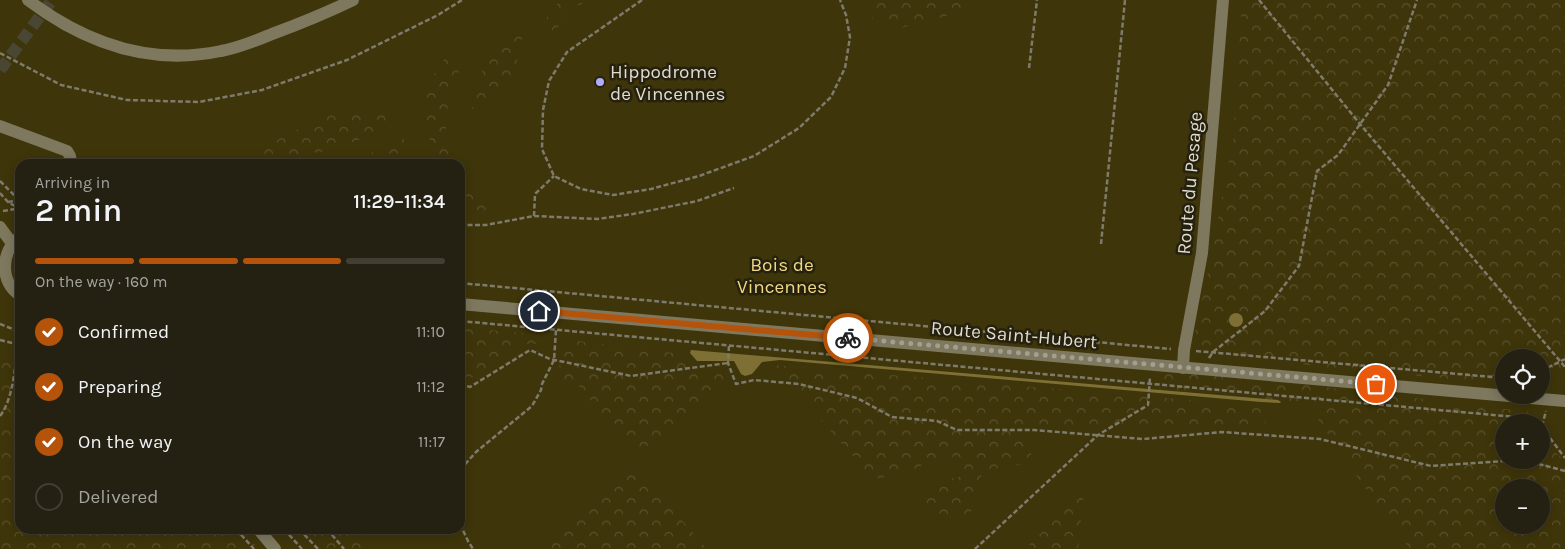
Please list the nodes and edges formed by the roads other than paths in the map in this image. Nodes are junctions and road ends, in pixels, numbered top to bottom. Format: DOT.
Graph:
graph roads {
  1 [pos="28,0"];
  2 [pos="353,0"];
  3 [pos="1223,0"];
  4 [pos="0,126"];
  5 [pos="70,159"];
  6 [pos="0,227"];
  7 [pos="15,239"];
  8 [pos="15,241"];
  9 [pos="15,293"];
  10 [pos="465,304"];
  11 [pos="1183,368"];
  12 [pos="1565,401"];
  13 [pos="262,534"];
  14 [pos="275,549"];
  1 -- 2 [label="street"];
  3 -- 11 [label="street, Route du Pesage"];
  4 -- 5 [label="street"];
  6 -- 7 [label="street"];
  8 -- 9 [label="street"];
  10 -- 11 [label="street, Route Saint-Hubert"];
  11 -- 12 [label="street, Route Saint-Hubert"];
  13 -- 14 [label="street"];
}
